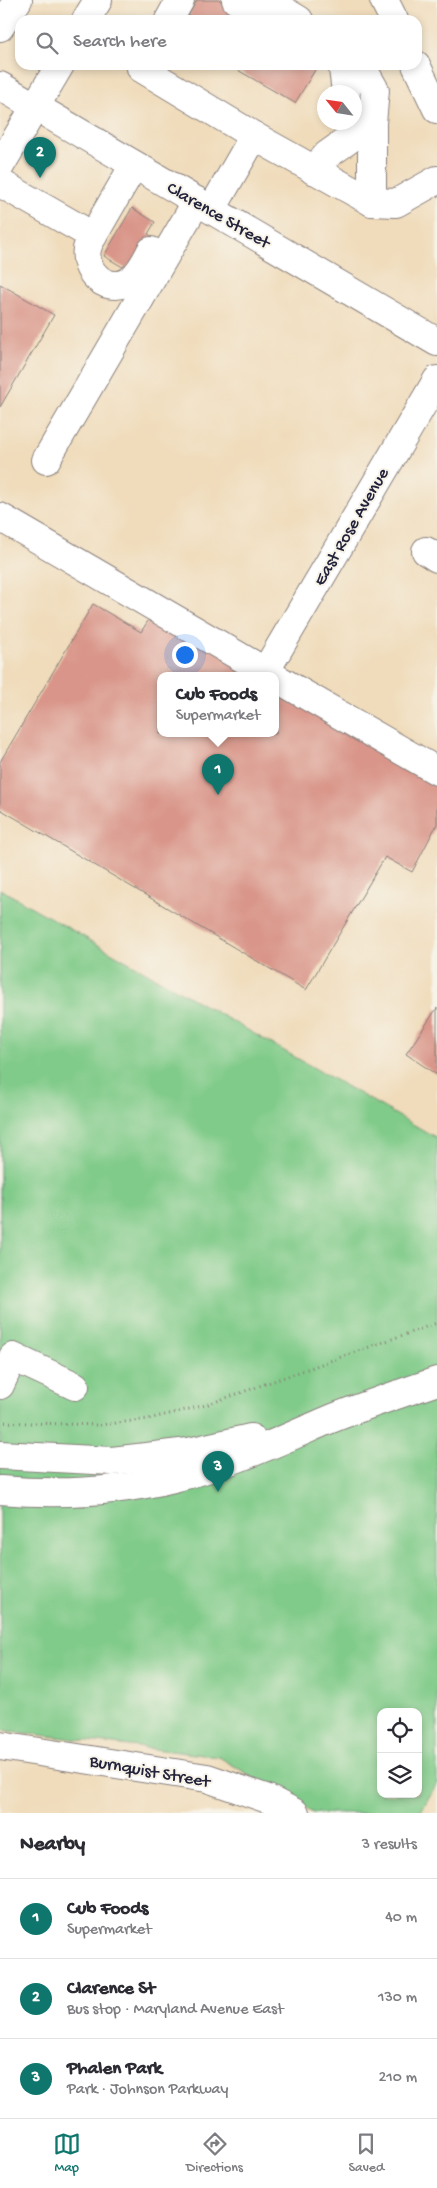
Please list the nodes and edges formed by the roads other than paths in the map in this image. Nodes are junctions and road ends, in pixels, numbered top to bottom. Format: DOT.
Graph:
graph roads {
  1 [pos="18,0"];
  2 [pos="98,0"];
  3 [pos="180,0"];
  4 [pos="236,0"];
  5 [pos="266,0"];
  6 [pos="384,0"];
  7 [pos="89,15"];
  8 [pos="172,15"];
  9 [pos="262,15"];
  10 [pos="291,15"];
  11 [pos="392,15"];
  12 [pos="0,27"];
  13 [pos="57,70"];
  14 [pos="148,70"];
  15 [pos="343,70"];
  16 [pos="365,70"];
  17 [pos="418,70"];
  18 [pos="345,85"];
  19 [pos="0,86"];
  20 [pos="36,108"];
  21 [pos="437,109"];
  22 [pos="362,118"];
  23 [pos="355,130"];
  24 [pos="359,130"];
  25 [pos="254,136"];
  26 [pos="134,165"];
  27 [pos="0,166"];
  28 [pos="313,170"];
  29 [pos="437,180"];
  30 [pos="0,182"];
  31 [pos="198,201"];
  32 [pos="372,202"];
  33 [pos="93,236"];
  34 [pos="437,342"];
  35 [pos="437,380"];
  36 [pos="46,460"];
  37 [pos="0,517"];
  38 [pos="266,672"];
  39 [pos="273,672"];
  40 [pos="279,680"];
  41 [pos="437,771"];
  42 [pos="437,1381"];
  43 [pos="0,1385"];
  44 [pos="75,1386"];
  45 [pos="328,1420"];
  46 [pos="0,1455"];
  47 [pos="0,1490"];
  48 [pos="0,1746"];
  49 [pos="295,1813"];
  1 -- 12 [label="street"];
  2 -- 7 [label="street"];
  3 -- 8 [label="street"];
  4 -- 9 [label="street"];
  5 -- 10 [label="street"];
  6 -- 11 [label="street"];
  13 -- 20 [label="street"];
  14 -- 25 [label="street"];
  15 -- 18 [label="street"];
  16 -- 22 [label="street"];
  17 -- 21 [label="street"];
  19 -- 20 [label="street, Clarence Street"];
  20 -- 26 [label="street, Clarence Street"];
  20 -- 27 [label="street"];
  23 -- 28 [label="street"];
  24 -- 32 [label="street"];
  25 -- 28 [label="street"];
  25 -- 31 [label="street"];
  26 -- 31 [label="street, Clarence Street"];
  26 -- 33 [label="street"];
  28 -- 32 [label="street"];
  29 -- 32 [label="street"];
  30 -- 33 [label="street"];
  31 -- 33 [label="street"];
  31 -- 34 [label="street, Clarence Street"];
  31 -- 36 [label="street"];
  35 -- 39 [label="street, East Rose Avenue"];
  37 -- 38 [label="street"];
  40 -- 41 [label="street"];
  42 -- 45 [label="street"];
  43 -- 44 [label="street"];
  45 -- 46 [label="street"];
  45 -- 47 [label="street"];
  48 -- 49 [label="street, Burnquist Street"];
}
